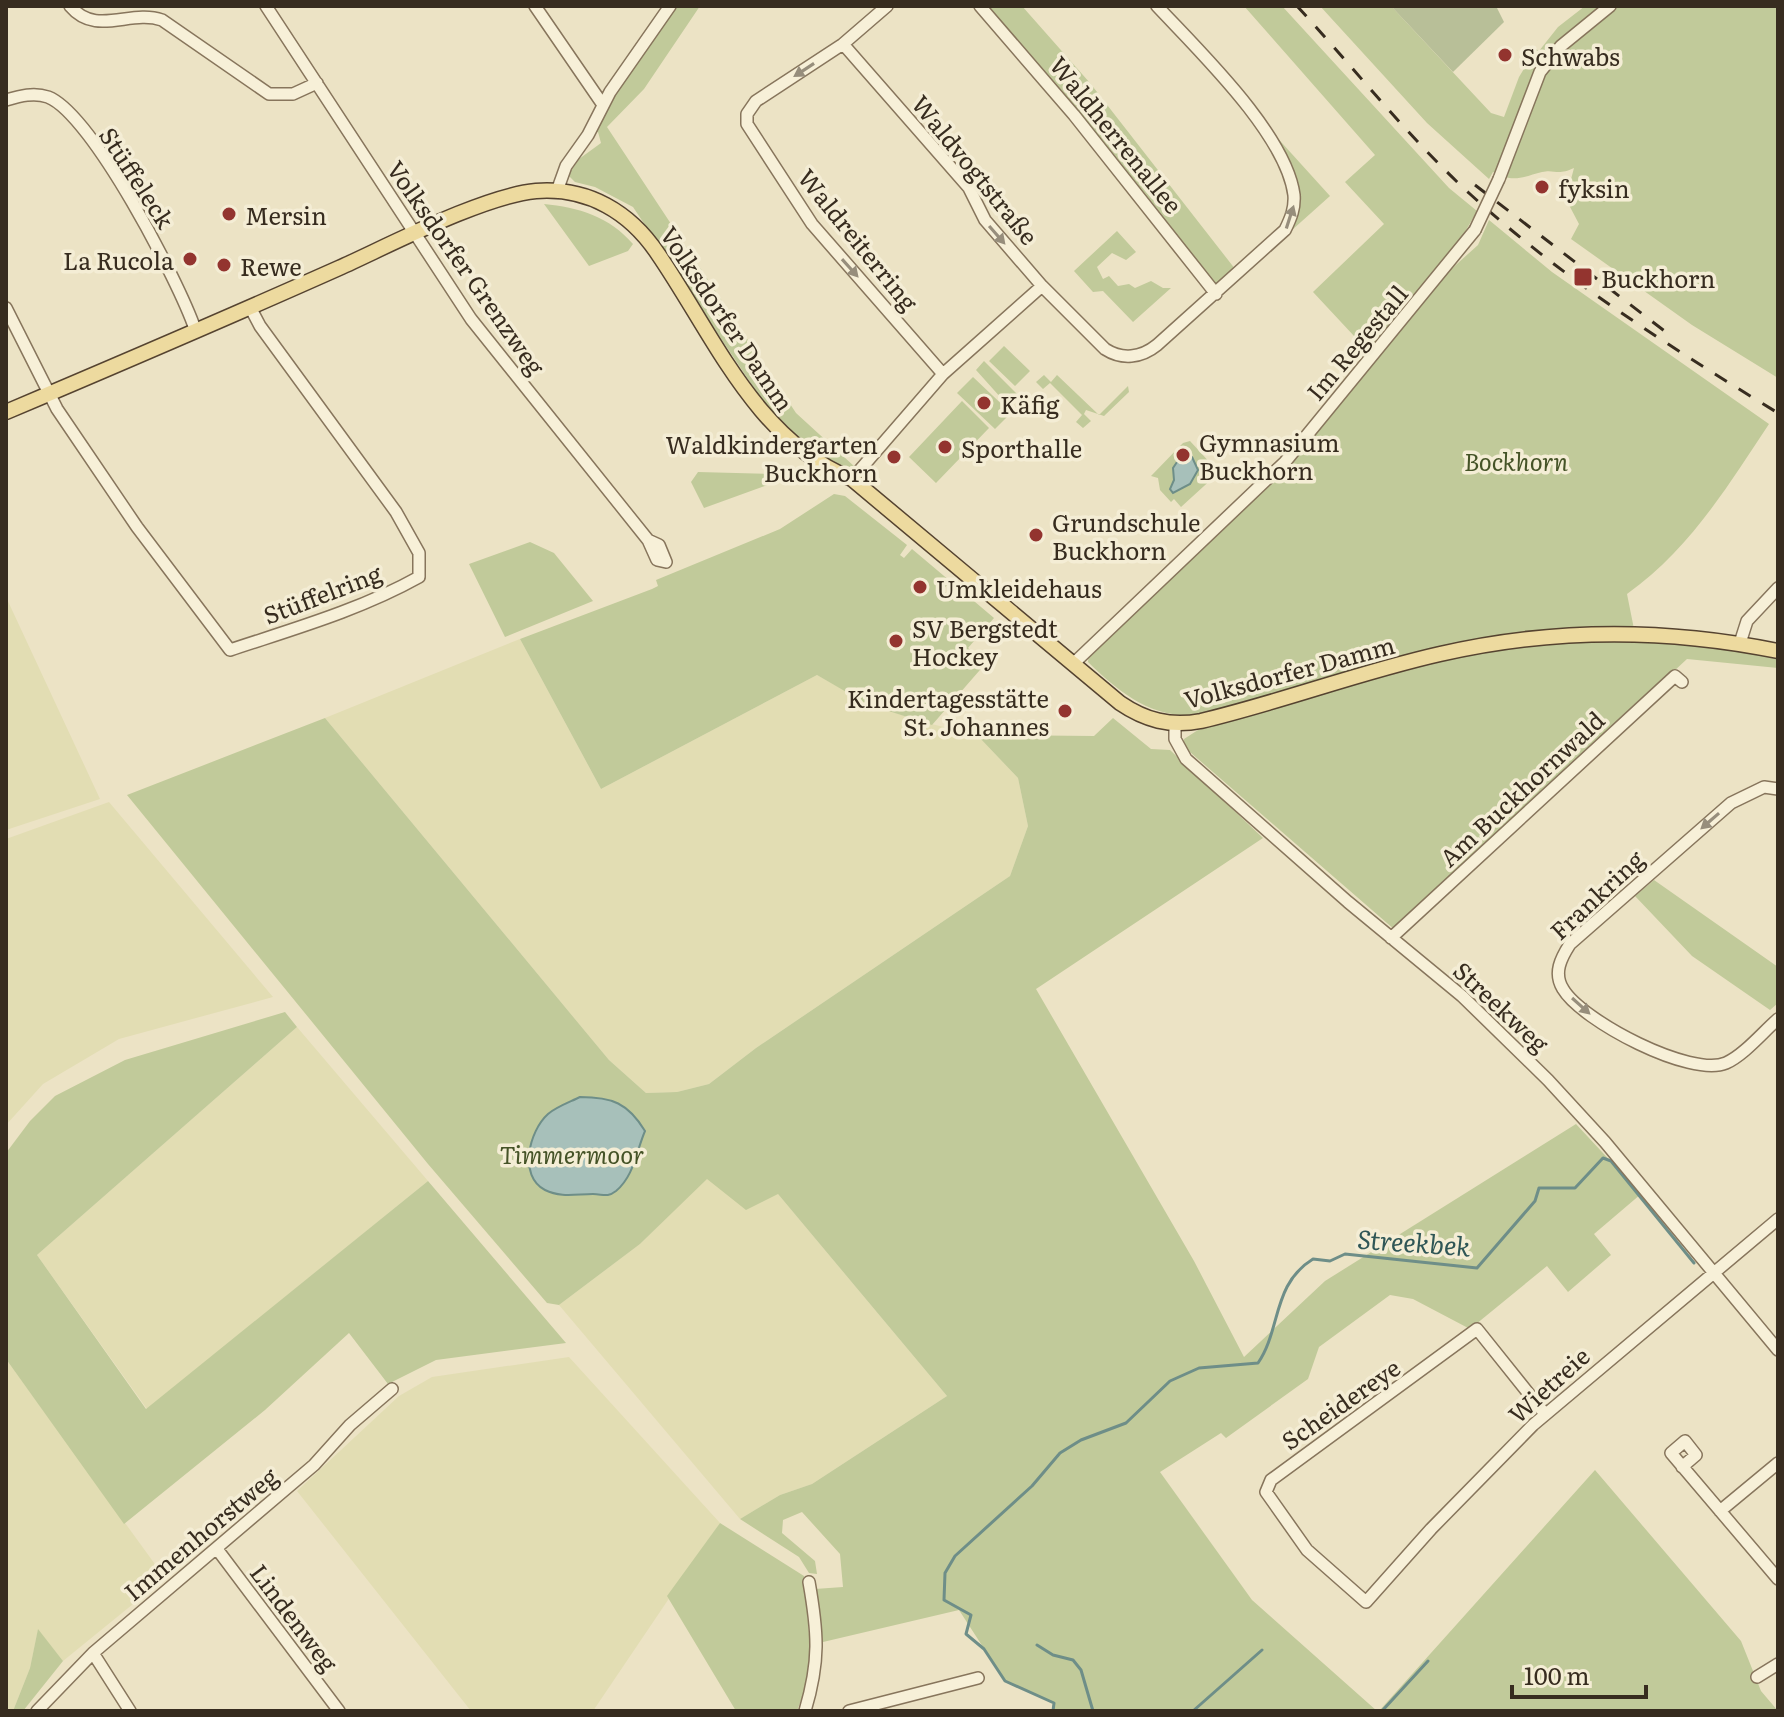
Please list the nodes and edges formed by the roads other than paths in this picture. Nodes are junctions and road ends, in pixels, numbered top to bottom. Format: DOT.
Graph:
graph roads {
  1 [pos="70,6"];
  2 [pos="266,6"];
  3 [pos="535,6"];
  4 [pos="670,6"];
  5 [pos="887,6"];
  6 [pos="980,6"];
  7 [pos="1157,6"];
  8 [pos="1610,6"];
  9 [pos="843,44"];
  10 [pos="317,83"];
  11 [pos="6,100"];
  12 [pos="603,105"];
  13 [pos="557,191"];
  14 [pos="415,234"];
  15 [pos="1042,286"];
  16 [pos="1216,294"];
  17 [pos="250,307"];
  18 [pos="6,308"];
  19 [pos="195,329"];
  20 [pos="943,374"];
  21 [pos="49,394"];
  22 [pos="6,412"];
  23 [pos="852,479"];
  24 [pos="648,540"];
  25 [pos="1778,588"];
  26 [pos="1740,643"];
  27 [pos="1778,651"];
  28 [pos="1073,664"];
  29 [pos="1682,682"];
  30 [pos="1175,724"];
  31 [pos="1778,789"];
  32 [pos="1391,938"];
  33 [pos="1778,1019"];
  34 [pos="1778,1219"];
  35 [pos="1712,1274"];
  36 [pos="1778,1350"];
  37 [pos="392,1389"];
  38 [pos="1545,1414"];
  39 [pos="1778,1463"];
  40 [pos="1682,1467"];
  41 [pos="1720,1511"];
  42 [pos="217,1549"];
  43 [pos="1778,1579"];
  44 [pos="809,1582"];
  45 [pos="1366,1602"];
  46 [pos="93,1653"];
  47 [pos="1778,1664"];
  48 [pos="1757,1677"];
  49 [pos="978,1678"];
  50 [pos="37,1711"];
  51 [pos="130,1711"];
  52 [pos="339,1711"];
  53 [pos="805,1711"];
  54 [pos="849,1711"];
  1 -- 10 [label="street"];
  2 -- 10 [label="street, Volksdorfer Grenzweg"];
  3 -- 12 [label="street"];
  4 -- 12 [label="street"];
  5 -- 9 [label="street, Waldreiterring"];
  6 -- 16 [label="street, Waldherrenallee"];
  16 -- 7 [label="street, one-way"];
  8 -- 28 [label="street, Im Regestall, bridge"];
  9 -- 15 [label="street, Waldvogtstraße, one-way"];
  9 -- 20 [label="street, Waldreiterring, one-way"];
  10 -- 14 [label="street, Volksdorfer Grenzweg"];
  11 -- 19 [label="street, Stüffeleck"];
  12 -- 13 [label="street"];
  13 -- 14 [label="main road, Volksdorfer Damm"];
  13 -- 23 [label="main road, Volksdorfer Damm"];
  14 -- 17 [label="main road, Volksdorfer Damm"];
  14 -- 24 [label="street, Volksdorfer Grenzweg"];
  15 -- 16 [label="street"];
  15 -- 20 [label="street"];
  17 -- 19 [label="main road, Volksdorfer Damm"];
  17 -- 21 [label="street, Stüffelring"];
  18 -- 21 [label="street"];
  19 -- 21 [label="main road, Volksdorfer Damm"];
  20 -- 23 [label="street"];
  21 -- 22 [label="main road, Volksdorfer Damm"];
  23 -- 28 [label="main road, Volksdorfer Damm"];
  25 -- 26 [label="street"];
  26 -- 27 [label="main road, Volksdorfer Damm"];
  26 -- 30 [label="main road, Volksdorfer Damm"];
  28 -- 30 [label="main road, Volksdorfer Damm"];
  29 -- 32 [label="street, Am Buckhornwald"];
  30 -- 32 [label="street, Streekweg"];
  31 -- 33 [label="street, Frankring, one-way"];
  32 -- 35 [label="street, Streekweg"];
  34 -- 35 [label="street, Wietreie"];
  35 -- 36 [label="street, Streekweg"];
  35 -- 38 [label="street, Wietreie"];
  37 -- 42 [label="street, Immenhorstweg"];
  38 -- 45 [label="street, Wietreie"];
  38 -- 45 [label="street, Scheidereye"];
  39 -- 41 [label="street"];
  40 -- 41 [label="street"];
  41 -- 43 [label="street"];
  42 -- 46 [label="street, Immenhorstweg"];
  42 -- 52 [label="street, Lindenweg"];
  44 -- 53 [label="street"];
  46 -- 50 [label="street, Immenhorstweg"];
  46 -- 51 [label="street"];
  47 -- 48 [label="street"];
  49 -- 54 [label="street"];
}
